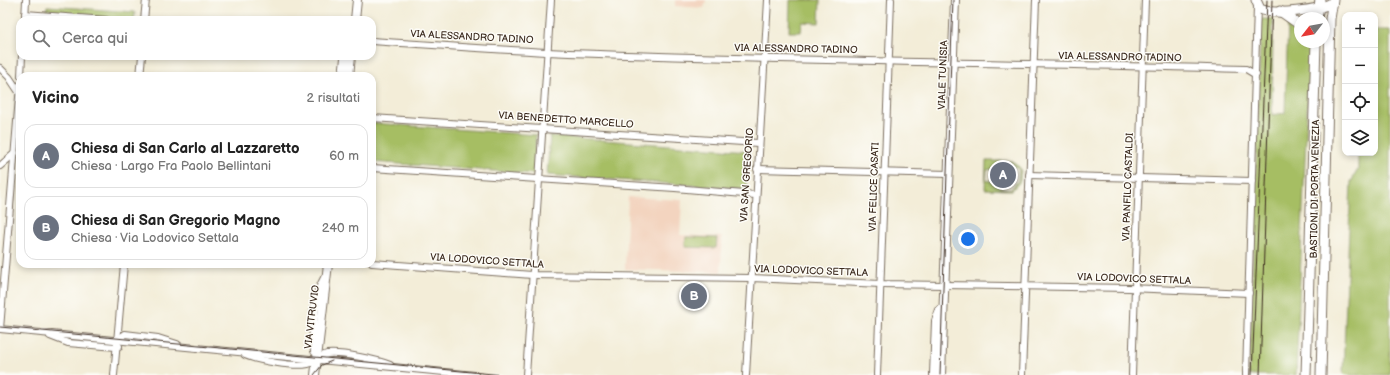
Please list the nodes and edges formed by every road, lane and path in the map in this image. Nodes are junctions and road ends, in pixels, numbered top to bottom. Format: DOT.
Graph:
graph roads {
  1 [pos="26,0"];
  2 [pos="146,0"];
  3 [pos="357,0"];
  4 [pos="551,0"];
  5 [pos="768,0"];
  6 [pos="890,0"];
  7 [pos="955,0"];
  8 [pos="1036,0"];
  9 [pos="1145,0"];
  10 [pos="1332,2"];
  11 [pos="1257,3"];
  12 [pos="1318,9"];
  13 [pos="1280,11"];
  14 [pos="25,16"];
  15 [pos="144,16"];
  16 [pos="355,16"];
  17 [pos="1294,21"];
  18 [pos="376,41"];
  19 [pos="1316,48"];
  20 [pos="547,52"];
  21 [pos="764,58"];
  22 [pos="22,60"];
  23 [pos="142,60"];
  24 [pos="345,60"];
  25 [pos="351,60"];
  26 [pos="888,61"];
  27 [pos="954,62"];
  28 [pos="1033,66"];
  29 [pos="1142,67"];
  30 [pos="0,68"];
  31 [pos="21,72"];
  32 [pos="140,72"];
  33 [pos="343,72"];
  34 [pos="349,72"];
  35 [pos="1256,75"];
  36 [pos="16,86"];
  37 [pos="376,118"];
  38 [pos="542,128"];
  39 [pos="758,143"];
  40 [pos="16,150"];
  41 [pos="15,154"];
  42 [pos="0,166"];
  43 [pos="376,168"];
  44 [pos="757,169"];
  45 [pos="884,173"];
  46 [pos="949,174"];
  47 [pos="1030,175"];
  48 [pos="1139,178"];
  49 [pos="539,180"];
  50 [pos="1252,181"];
  51 [pos="755,195"];
  52 [pos="376,263"];
  53 [pos="124,268"];
  54 [pos="328,268"];
  55 [pos="532,275"];
  56 [pos="751,278"];
  57 [pos="881,284"];
  58 [pos="945,284"];
  59 [pos="1026,286"];
  60 [pos="1134,288"];
  61 [pos="1248,293"];
  62 [pos="943,302"];
  63 [pos="0,329"];
  64 [pos="116,344"];
  65 [pos="184,347"];
  66 [pos="317,360"];
  67 [pos="114,375"];
  68 [pos="316,375"];
  69 [pos="320,375"];
  70 [pos="476,375"];
  71 [pos="526,375"];
  72 [pos="746,375"];
  73 [pos="877,375"];
  74 [pos="934,375"];
  75 [pos="941,375"];
  76 [pos="1022,375"];
  77 [pos="1132,375"];
  78 [pos="1246,375"];
  79 [pos="1306,375"];
  80 [pos="1321,375"];
  1 -- 14 [label="street"];
  2 -- 15 [label="street"];
  3 -- 16 [label="street"];
  4 -- 20 [label="street"];
  5 -- 21 [label="street, VIA SAN GREGORIO"];
  6 -- 26 [label="street, VIA FELICE CASATI"];
  7 -- 27 [label="street, VIALE TUNISIA"];
  8 -- 28 [label="street"];
  9 -- 29 [label="street, VIA PANFILO CASTALDI"];
  10 -- 12 [label="main road"];
  10 -- 80 [label="main road, BASTIONI DI PORTA VENEZIA"];
  11 -- 13 [label="main road"];
  11 -- 35 [label="street"];
  12 -- 13 [label="main road"];
  13 -- 17 [label="main road"];
  18 -- 20 [label="street, VIA ALESSANDRO TADINO"];
  19 -- 79 [label="main road, BASTIONI DI PORTA VENEZIA"];
  20 -- 21 [label="street, VIA ALESSANDRO TADINO"];
  20 -- 38 [label="street"];
  21 -- 26 [label="street, VIA ALESSANDRO TADINO"];
  21 -- 39 [label="street, VIA SAN GREGORIO"];
  22 -- 31 [label="street"];
  23 -- 32 [label="street"];
  24 -- 33 [label="street"];
  25 -- 34 [label="street"];
  26 -- 27 [label="street, VIA ALESSANDRO TADINO"];
  26 -- 45 [label="street, VIA FELICE CASATI"];
  27 -- 28 [label="street, VIA ALESSANDRO TADINO"];
  27 -- 46 [label="street, VIALE TUNISIA"];
  28 -- 29 [label="street, VIA ALESSANDRO TADINO"];
  28 -- 47 [label="street"];
  29 -- 35 [label="street, VIA ALESSANDRO TADINO"];
  29 -- 48 [label="street, VIA PANFILO CASTALDI"];
  30 -- 36 [label="street"];
  35 -- 50 [label="street"];
  37 -- 38 [label="street, VIA BENEDETTO MARCELLO"];
  38 -- 39 [label="street, VIA BENEDETTO MARCELLO"];
  38 -- 49 [label="street"];
  39 -- 44 [label="street, VIA SAN GREGORIO"];
  40 -- 41 [label="street"];
  41 -- 42 [label="street"];
  41 -- 63 [label="street"];
  43 -- 49 [label="street"];
  44 -- 45 [label="street"];
  44 -- 51 [label="street, VIA SAN GREGORIO"];
  45 -- 46 [label="street"];
  45 -- 57 [label="street, VIA FELICE CASATI"];
  46 -- 58 [label="street, VIALE TUNISIA"];
  47 -- 48 [label="street"];
  47 -- 59 [label="street"];
  48 -- 50 [label="street"];
  48 -- 60 [label="street, VIA PANFILO CASTALDI"];
  49 -- 51 [label="street"];
  49 -- 55 [label="street"];
  50 -- 61 [label="street"];
  51 -- 56 [label="street, VIA SAN GREGORIO"];
  52 -- 55 [label="street, VIA LODOVICO SETTALA"];
  53 -- 64 [label="street"];
  54 -- 66 [label="street, VIA VITRUVIO"];
  55 -- 56 [label="street, VIA LODOVICO SETTALA"];
  55 -- 71 [label="street"];
  56 -- 57 [label="street, VIA LODOVICO SETTALA"];
  56 -- 72 [label="street, VIA SAN GREGORIO"];
  57 -- 58 [label="street, VIA LODOVICO SETTALA"];
  57 -- 73 [label="street, VIA FELICE CASATI"];
  58 -- 59 [label="street, VIA LODOVICO SETTALA"];
  58 -- 62 [label="street"];
  59 -- 60 [label="street, VIA LODOVICO SETTALA"];
  59 -- 76 [label="street"];
  60 -- 61 [label="street, VIA LODOVICO SETTALA"];
  60 -- 77 [label="street, VIA PANFILO CASTALDI"];
  61 -- 78 [label="street"];
  62 -- 74 [label="street"];
  62 -- 75 [label="street"];
  63 -- 64 [label="street"];
  64 -- 65 [label="street"];
  64 -- 65 [label="street"];
  64 -- 67 [label="street"];
  65 -- 66 [label="street"];
  66 -- 68 [label="street, VIA VITRUVIO"];
  66 -- 69 [label="street, VIA VITRUVIO"];
  66 -- 70 [label="street"];
}
